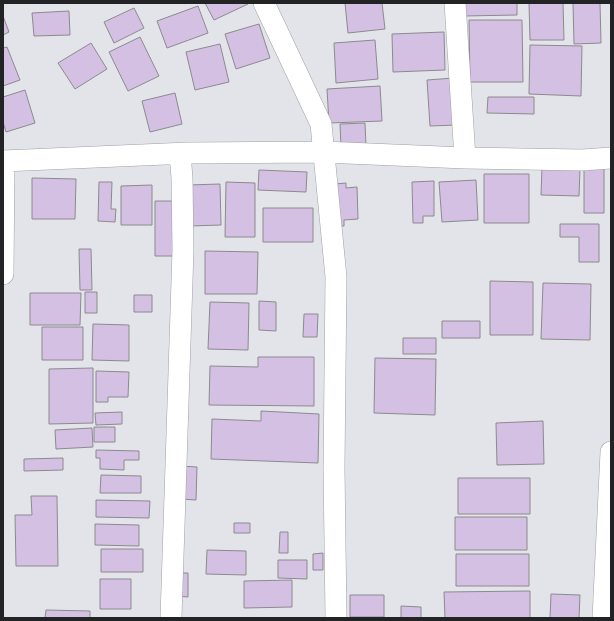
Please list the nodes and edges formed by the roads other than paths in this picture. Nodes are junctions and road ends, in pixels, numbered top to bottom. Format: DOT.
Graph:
graph roads {
  1 [pos="264,3"];
  2 [pos="455,3"];
  3 [pos="323,152"];
  4 [pos="180,154"];
  5 [pos="465,158"];
  6 [pos="611,158"];
  7 [pos="4,162"];
  8 [pos="3,274"];
  9 [pos="611,452"];
  10 [pos="171,618"];
  11 [pos="336,618"];
  12 [pos="603,618"];
  1 -- 3 [label="street"];
  2 -- 5 [label="street"];
  3 -- 4 [label="street"];
  3 -- 5 [label="street"];
  3 -- 11 [label="street"];
  4 -- 7 [label="street"];
  4 -- 10 [label="street"];
  5 -- 6 [label="street"];
  7 -- 8 [label="street"];
  9 -- 12 [label="street"];
}
